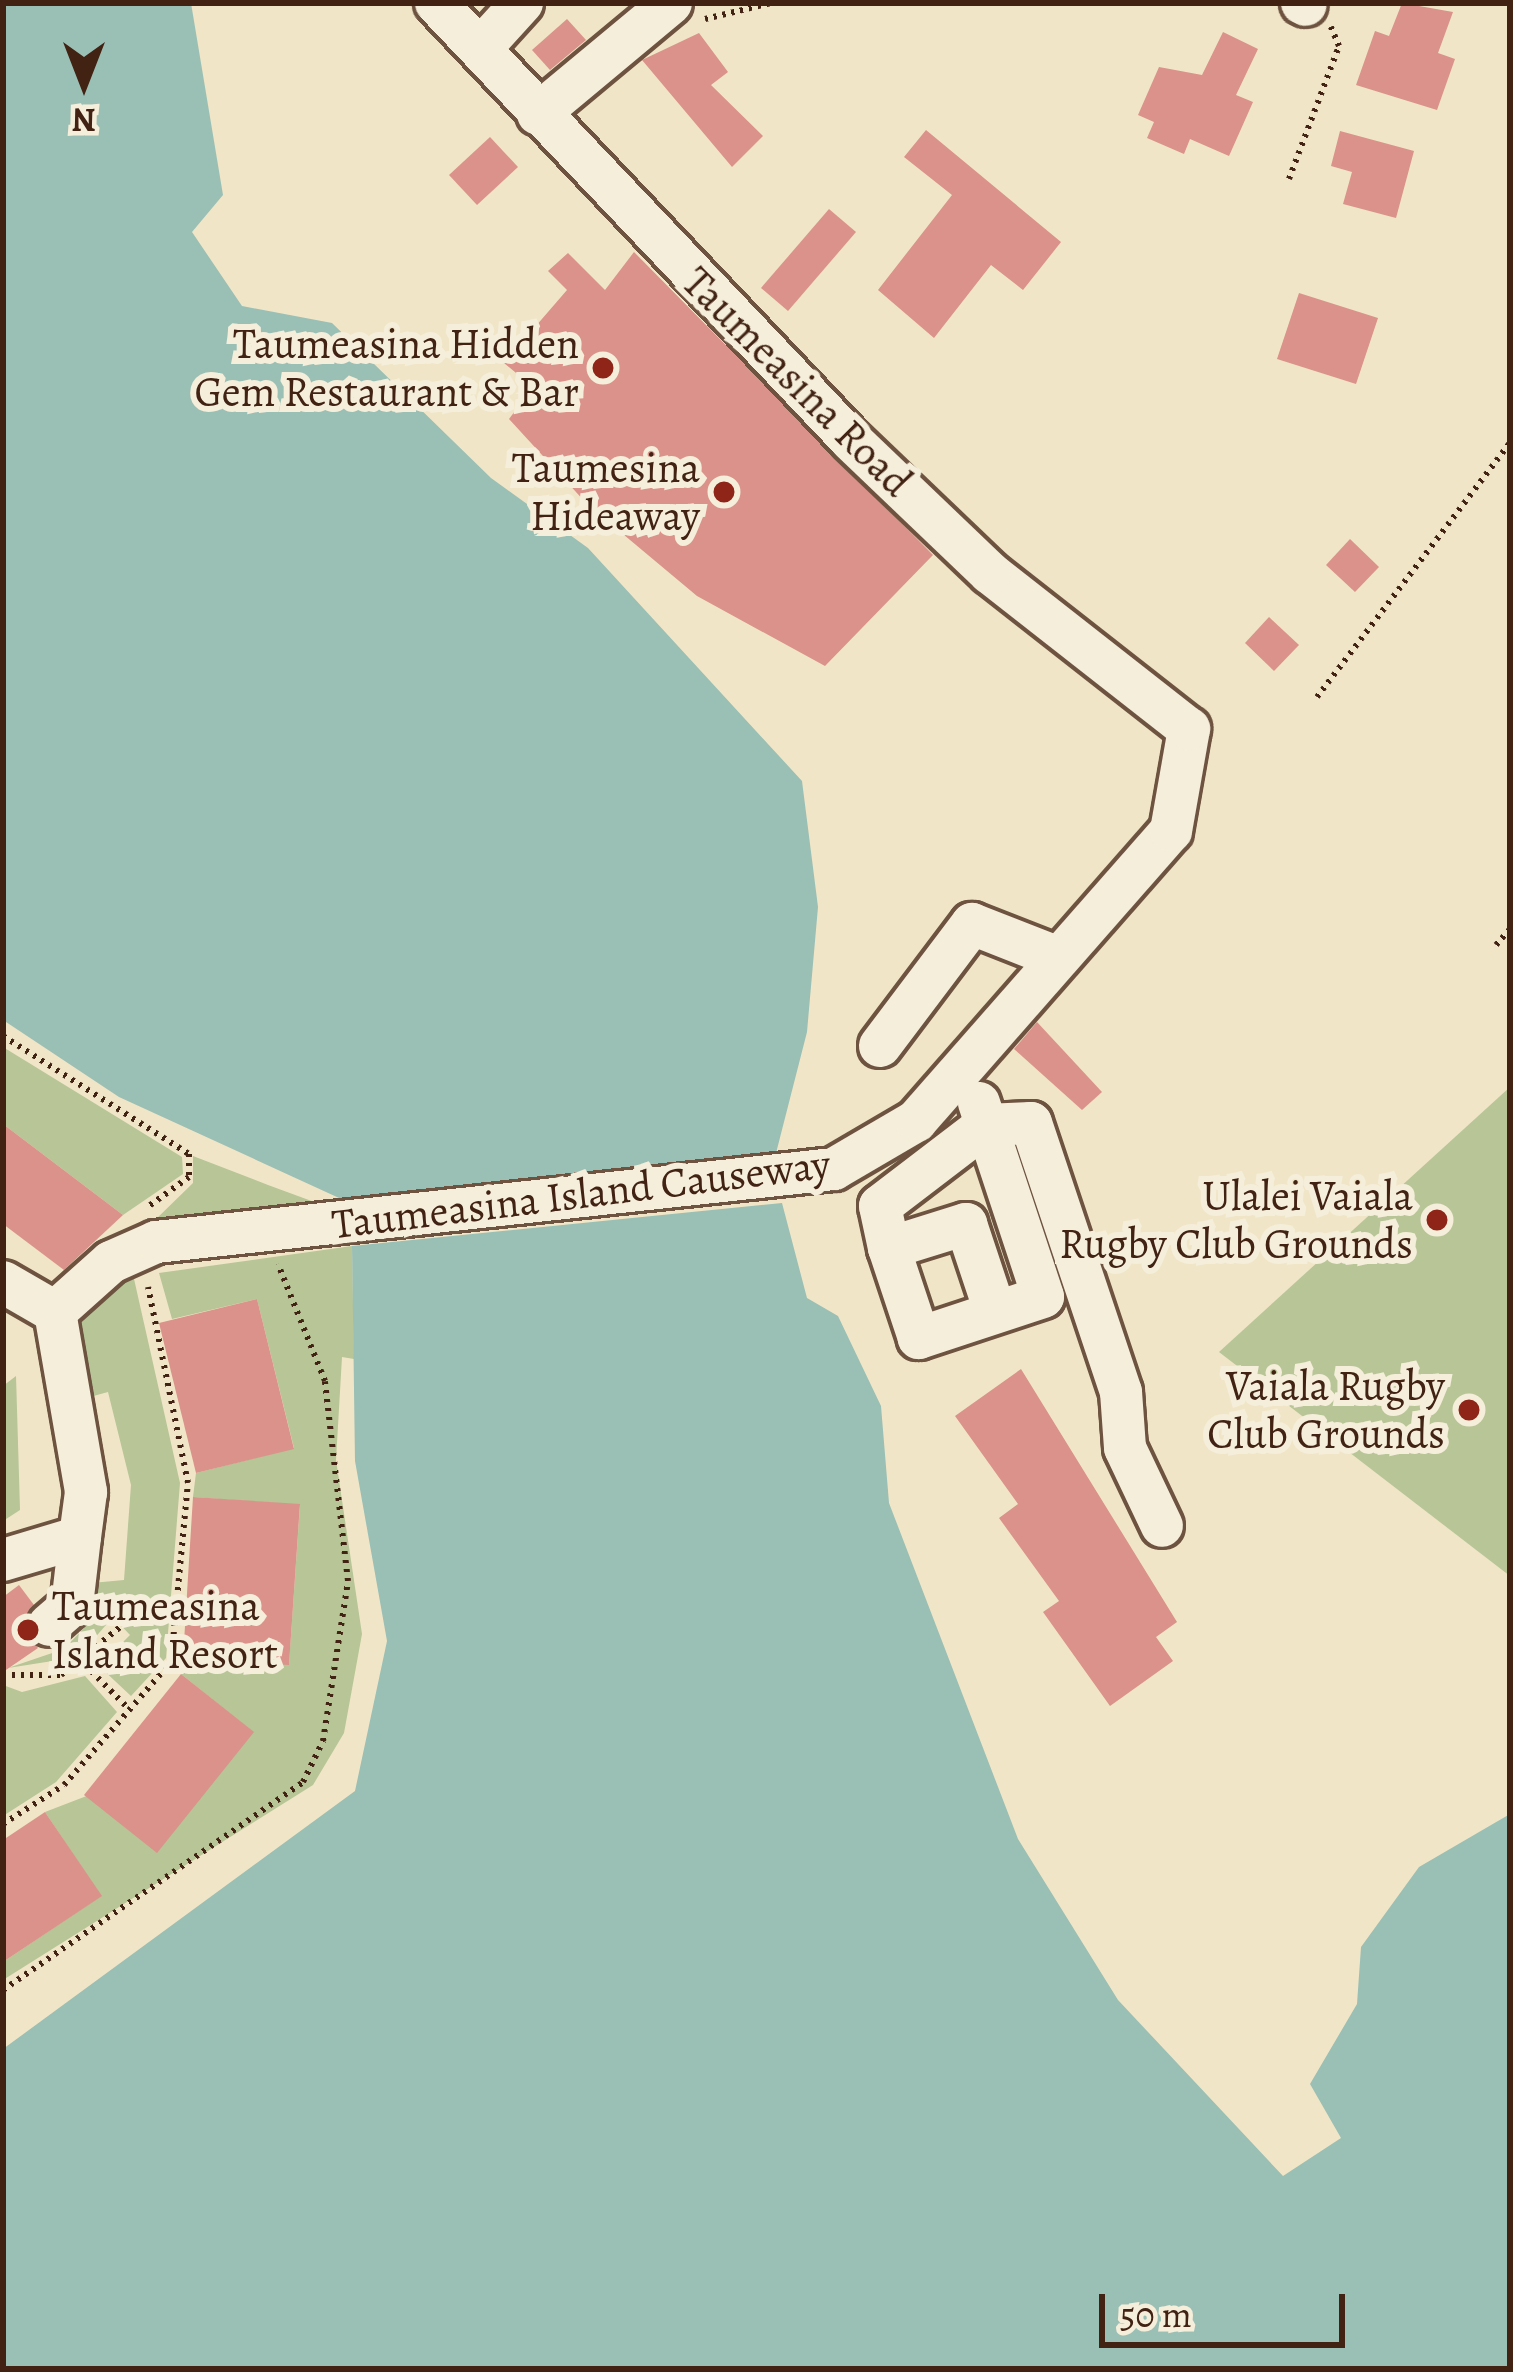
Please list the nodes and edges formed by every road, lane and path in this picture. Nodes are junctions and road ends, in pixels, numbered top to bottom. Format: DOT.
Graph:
graph roads {
  1 [pos="436,3"];
  2 [pos="522,3"];
  3 [pos="671,3"];
  4 [pos="1304,4"];
  5 [pos="482,48"];
  6 [pos="538,114"];
  7 [pos="1289,178"];
  8 [pos="1510,443"];
  9 [pos="1317,697"];
  10 [pos="1189,729"];
  11 [pos="1510,929"];
  12 [pos="1496,945"];
  13 [pos="1057,957"];
  14 [pos="3,1036"];
  15 [pos="880,1046"];
  16 [pos="958,1073"];
  17 [pos="986,1125"];
  18 [pos="264,1232"];
  19 [pos="142,1249"];
  20 [pos="889,1249"];
  21 [pos="21,1301"];
  22 [pos="994,1311"];
  23 [pos="1162,1526"];
  24 [pos="80,1537"];
  25 [pos="3,1560"];
  26 [pos="49,1625"];
  27 [pos="120,1627"];
  28 [pos="85,1664"];
  29 [pos="3,1675"];
  30 [pos="130,1709"];
  31 [pos="3,1824"];
  32 [pos="3,1990"];
  1 -- 5 [label="street, Taumeasina Road"];
  2 -- 5 [label="street"];
  3 -- 6 [label="street"];
  4 -- 7 [label="path"];
  5 -- 6 [label="street, Taumeasina Road"];
  6 -- 10 [label="street, Taumeasina Road"];
  8 -- 9 [label="path"];
  10 -- 13 [label="street, Taumeasina Island Causeway"];
  11 -- 12 [label="path"];
  13 -- 15 [label="street"];
  13 -- 16 [label="street, Taumeasina Island Causeway"];
  14 -- 19 [label="path"];
  16 -- 17 [label="street"];
  16 -- 18 [label="street, Taumeasina Island Causeway"];
  17 -- 20 [label="street"];
  17 -- 22 [label="street"];
  17 -- 23 [label="street"];
  18 -- 19 [label="street, Taumeasina Island Causeway"];
  18 -- 32 [label="path"];
  19 -- 21 [label="street, Taumeasina Island Causeway"];
  19 -- 30 [label="path"];
  20 -- 22 [label="street"];
  20 -- 22 [label="street"];
  21 -- 24 [label="street"];
  24 -- 25 [label="street"];
  24 -- 26 [label="street"];
  27 -- 28 [label="path"];
  28 -- 29 [label="path"];
  28 -- 30 [label="path"];
  30 -- 31 [label="path"];
}
